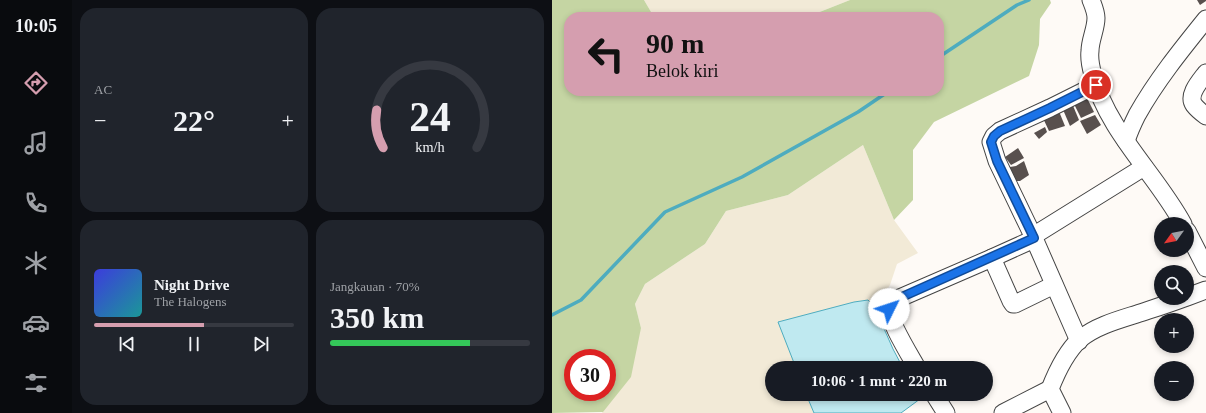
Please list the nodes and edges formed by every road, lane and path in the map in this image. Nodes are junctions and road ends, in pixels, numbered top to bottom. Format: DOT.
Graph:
graph roads {
  1 [pos="1091,0"];
  2 [pos="1206,20"];
  3 [pos="1206,73"];
  4 [pos="1096,85"];
  5 [pos="1206,116"];
  6 [pos="1126,141"];
  7 [pos="1144,166"];
  8 [pos="1179,217"];
  9 [pos="1033,237"];
  10 [pos="1194,245"];
  11 [pos="992,258"];
  12 [pos="1206,268"];
  13 [pos="1054,285"];
  14 [pos="1206,290"];
  15 [pos="1194,294"];
  16 [pos="1163,305"];
  17 [pos="1079,340"];
  18 [pos="913,361"];
  19 [pos="1050,389"];
  20 [pos="938,401"];
  21 [pos="946,413"];
  22 [pos="1003,413"];
  23 [pos="1062,413"];
  1 -- 4 [label="street"];
  2 -- 6 [label="street"];
  3 -- 5 [label="street"];
  4 -- 6 [label="street"];
  4 -- 9 [label="street"];
  6 -- 7 [label="street"];
  7 -- 8 [label="street"];
  7 -- 9 [label="street"];
  9 -- 11 [label="street"];
  9 -- 13 [label="street"];
  10 -- 12 [label="street"];
  11 -- 13 [label="street"];
  11 -- 18 [label="street"];
  13 -- 17 [label="street"];
  14 -- 15 [label="street"];
  16 -- 17 [label="street"];
  17 -- 19 [label="street"];
  19 -- 22 [label="street"];
  19 -- 23 [label="street"];
  20 -- 21 [label="street"];
}
